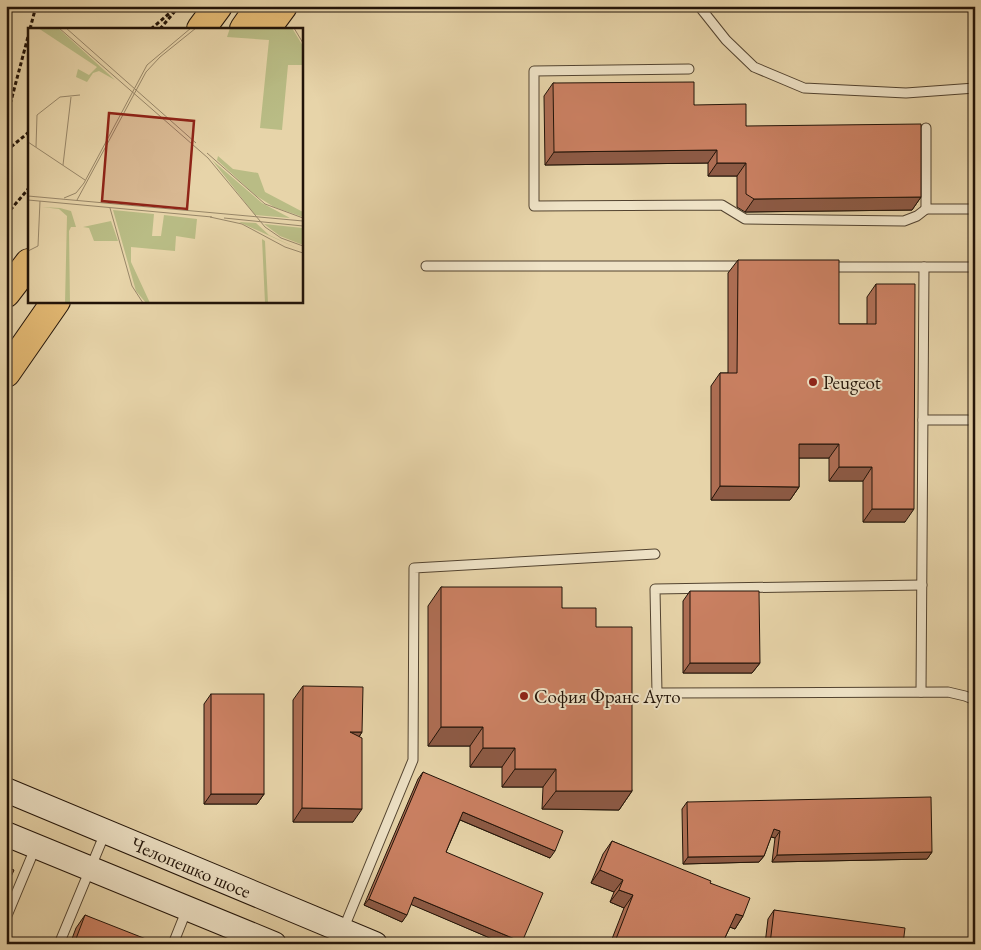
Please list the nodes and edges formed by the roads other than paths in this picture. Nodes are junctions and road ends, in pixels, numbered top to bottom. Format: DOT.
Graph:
graph roads {
  1 [pos="218,6"];
  2 [pos="260,6"];
  3 [pos="283,6"];
  4 [pos="699,6"];
  5 [pos="203,28"];
  6 [pos="245,28"];
  7 [pos="267,28"];
  8 [pos="689,68"];
  9 [pos="975,88"];
  10 [pos="926,128"];
  11 [pos="926,209"];
  12 [pos="969,209"];
  13 [pos="28,264"];
  14 [pos="426,266"];
  15 [pos="755,266"];
  16 [pos="824,266"];
  17 [pos="969,266"];
  18 [pos="924,267"];
  19 [pos="6,293"];
  20 [pos="55,302"];
  21 [pos="60,302"];
  22 [pos="23,350"];
  23 [pos="6,373"];
  24 [pos="923,420"];
  25 [pos="968,420"];
  26 [pos="655,554"];
  27 [pos="922,585"];
  28 [pos="921,692"];
  29 [pos="975,700"];
  30 [pos="6,790"];
  31 [pos="105,831"];
  32 [pos="6,834"];
  33 [pos="36,846"];
  34 [pos="90,868"];
  35 [pos="187,908"];
  36 [pos="6,918"];
  37 [pos="343,930"];
  38 [pos="59,944"];
  39 [pos="173,944"];
  40 [pos="274,944"];
  41 [pos="376,944"];
  1 -- 5 [label="highway"];
  2 -- 6 [label="highway"];
  3 -- 7 [label="highway"];
  4 -- 9 [label="lane"];
  8 -- 11 [label="lane"];
  10 -- 11 [label="lane"];
  11 -- 12 [label="lane"];
  13 -- 19 [label="highway"];
  14 -- 15 [label="lane"];
  16 -- 18 [label="lane"];
  17 -- 18 [label="lane"];
  18 -- 24 [label="lane"];
  20 -- 22 [label="highway"];
  21 -- 22 [label="highway"];
  22 -- 23 [label="highway"];
  24 -- 25 [label="lane"];
  24 -- 27 [label="lane"];
  26 -- 37 [label="lane"];
  27 -- 28 [label="lane"];
  27 -- 28 [label="lane"];
  28 -- 29 [label="lane"];
  30 -- 31 [label="main road, Челопешко шосе"];
  31 -- 34 [label="lane"];
  31 -- 37 [label="main road, Челопешко шосе"];
  32 -- 33 [label="main road, Челопешко шосе"];
  33 -- 34 [label="main road, Челопешко шосе"];
  33 -- 36 [label="lane"];
  34 -- 35 [label="main road, Челопешко шосе"];
  34 -- 38 [label="lane"];
  35 -- 39 [label="lane"];
  35 -- 40 [label="main road, Челопешко шосе"];
  37 -- 41 [label="main road, Челопешко шосе"];
}
